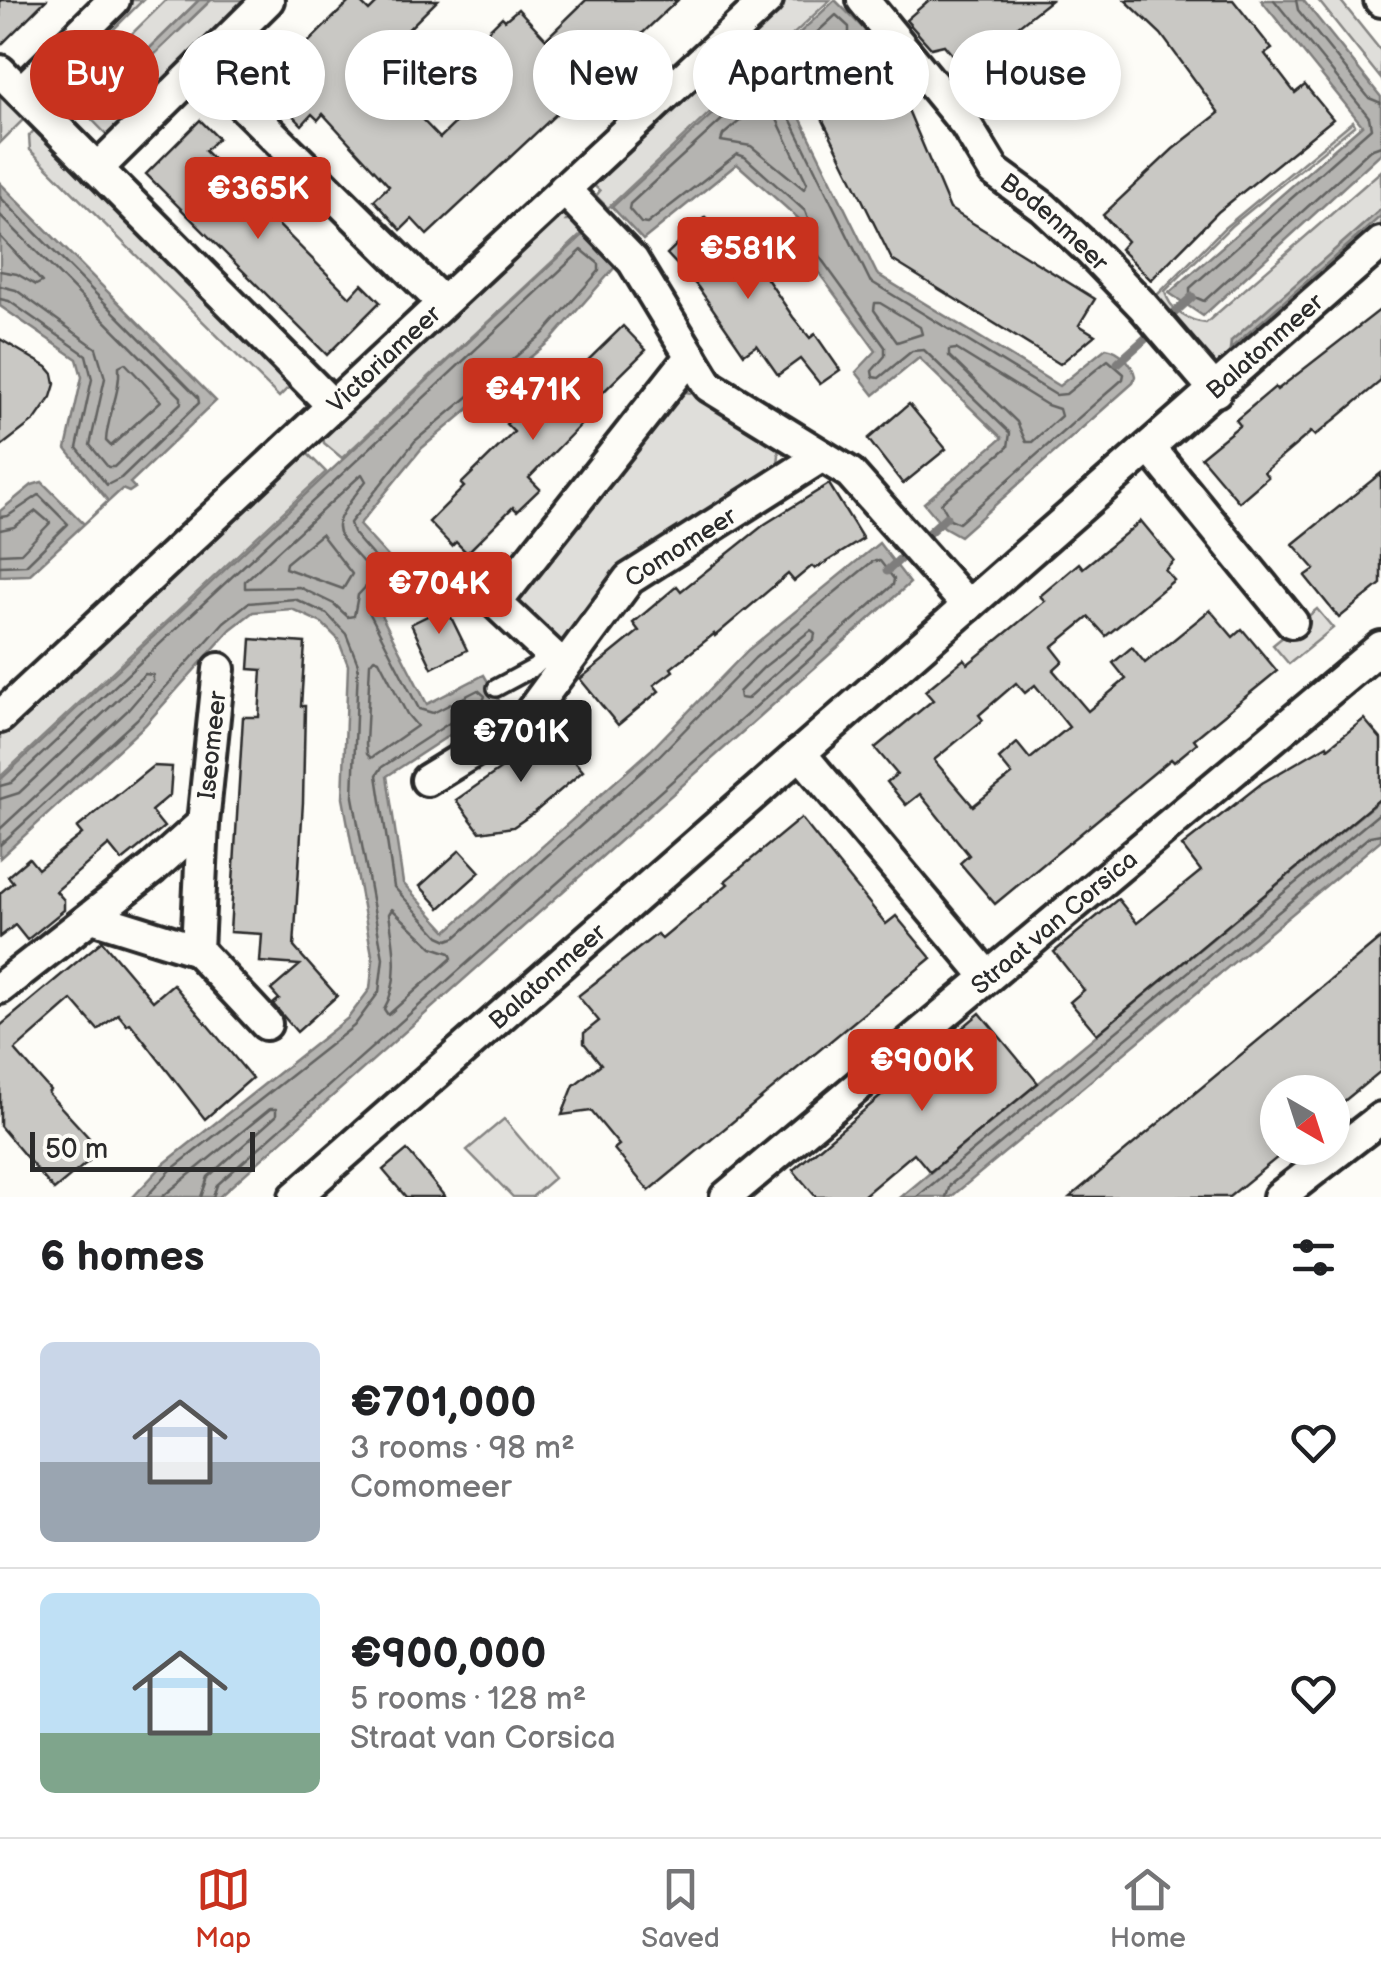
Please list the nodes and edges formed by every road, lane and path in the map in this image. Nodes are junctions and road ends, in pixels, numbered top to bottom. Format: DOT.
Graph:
graph roads {
  1 [pos="114,0"];
  2 [pos="268,0"];
  3 [pos="767,0"];
  4 [pos="872,10"];
  5 [pos="237,30"];
  6 [pos="10,82"];
  7 [pos="179,87"];
  8 [pos="258,120"];
  9 [pos="97,169"];
  10 [pos="574,199"];
  11 [pos="1381,243"];
  12 [pos="442,302"];
  13 [pos="691,356"];
  14 [pos="1216,390"];
  15 [pos="332,405"];
  16 [pos="1150,448"];
  17 [pos="822,456"];
  18 [pos="968,606"];
  19 [pos="1292,622"];
  20 [pos="1381,648"];
  21 [pos="556,660"];
  22 [pos="219,669"];
  23 [pos="496,688"];
  24 [pos="0,718"];
  25 [pos="800,753"];
  26 [pos="427,780"];
  27 [pos="203,822"];
  28 [pos="92,918"];
  29 [pos="197,950"];
  30 [pos="987,976"];
  31 [pos="0,988"];
  32 [pos="266,1024"];
  33 [pos="1381,1118"];
  34 [pos="295,1197"];
  35 [pos="726,1197"];
  36 [pos="1279,1197"];
  1 -- 6 [label="street"];
  2 -- 5 [label="street"];
  3 -- 10 [label="street, Victoriameer"];
  4 -- 14 [label="street, Bodenmeer"];
  6 -- 9 [label="street"];
  7 -- 9 [label="street"];
  8 -- 12 [label="street"];
  9 -- 15 [label="street"];
  10 -- 12 [label="street, Victoriameer"];
  10 -- 13 [label="street"];
  11 -- 14 [label="street, Balatonmeer"];
  12 -- 15 [label="street, Victoriameer"];
  13 -- 17 [label="street"];
  13 -- 21 [label="street"];
  14 -- 16 [label="street, Balatonmeer"];
  15 -- 24 [label="street, Victoriameer"];
  16 -- 18 [label="street, Balatonmeer"];
  16 -- 19 [label="street"];
  17 -- 18 [label="street"];
  17 -- 21 [label="street, Comomeer"];
  18 -- 25 [label="street, Balatonmeer"];
  20 -- 30 [label="street, Straat van Corsica"];
  21 -- 23 [label="lane"];
  21 -- 26 [label="street, Comomeer"];
  22 -- 27 [label="street, Iseomeer"];
  25 -- 30 [label="street"];
  25 -- 34 [label="street, Balatonmeer"];
  27 -- 28 [label="street, Iseomeer"];
  27 -- 29 [label="street, Iseomeer"];
  28 -- 29 [label="street"];
  28 -- 31 [label="street, Iseomeer"];
  29 -- 32 [label="street"];
  30 -- 35 [label="street, Straat van Corsica"];
  33 -- 36 [label="street"];
}
